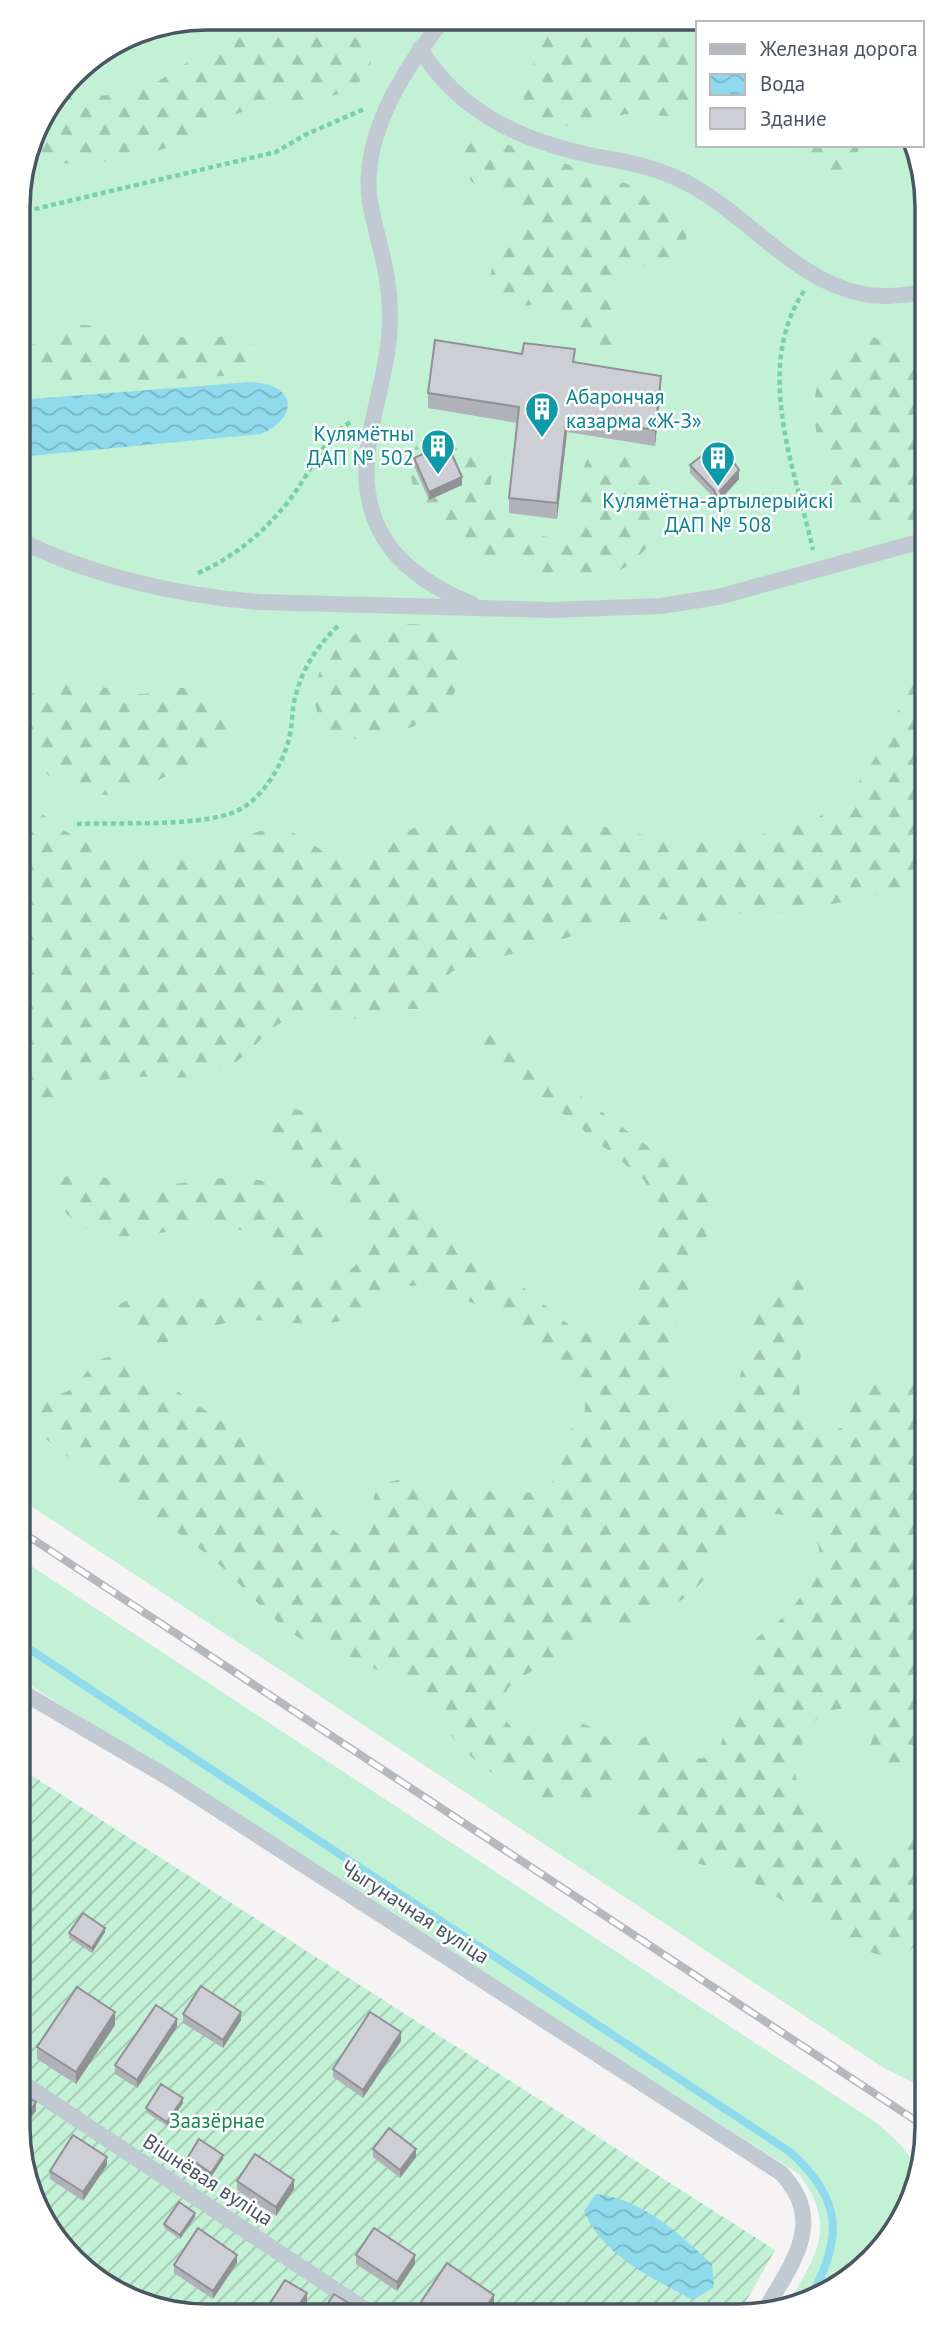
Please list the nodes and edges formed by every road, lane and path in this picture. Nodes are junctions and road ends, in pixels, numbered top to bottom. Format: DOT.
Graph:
graph roads {
  1 [pos="434,30"];
  2 [pos="420,48"];
  3 [pos="398,87"];
  4 [pos="30,210"];
  5 [pos="815,276"];
  6 [pos="915,293"];
  7 [pos="375,416"];
  8 [pos="915,543"];
  9 [pos="30,545"];
  10 [pos="818,570"];
  11 [pos="162,589"];
  12 [pos="482,608"];
  13 [pos="340,623"];
  14 [pos="77,824"];
  15 [pos="30,1697"];
  16 [pos="30,2088"];
  17 [pos="770,2301"];
  18 [pos="357,2304"];
  1 -- 2 [label="lane"];
  2 -- 3 [label="lane"];
  2 -- 5 [label="lane"];
  3 -- 4 [label="path"];
  3 -- 7 [label="lane"];
  5 -- 6 [label="lane"];
  5 -- 10 [label="path"];
  7 -- 11 [label="path"];
  7 -- 12 [label="lane"];
  8 -- 10 [label="lane"];
  9 -- 11 [label="lane"];
  10 -- 12 [label="lane"];
  11 -- 12 [label="lane"];
  13 -- 14 [label="path"];
  15 -- 17 [label="lane, Чыгуначная вуліца"];
  16 -- 18 [label="lane, Вішнёвая вуліца"];
}
